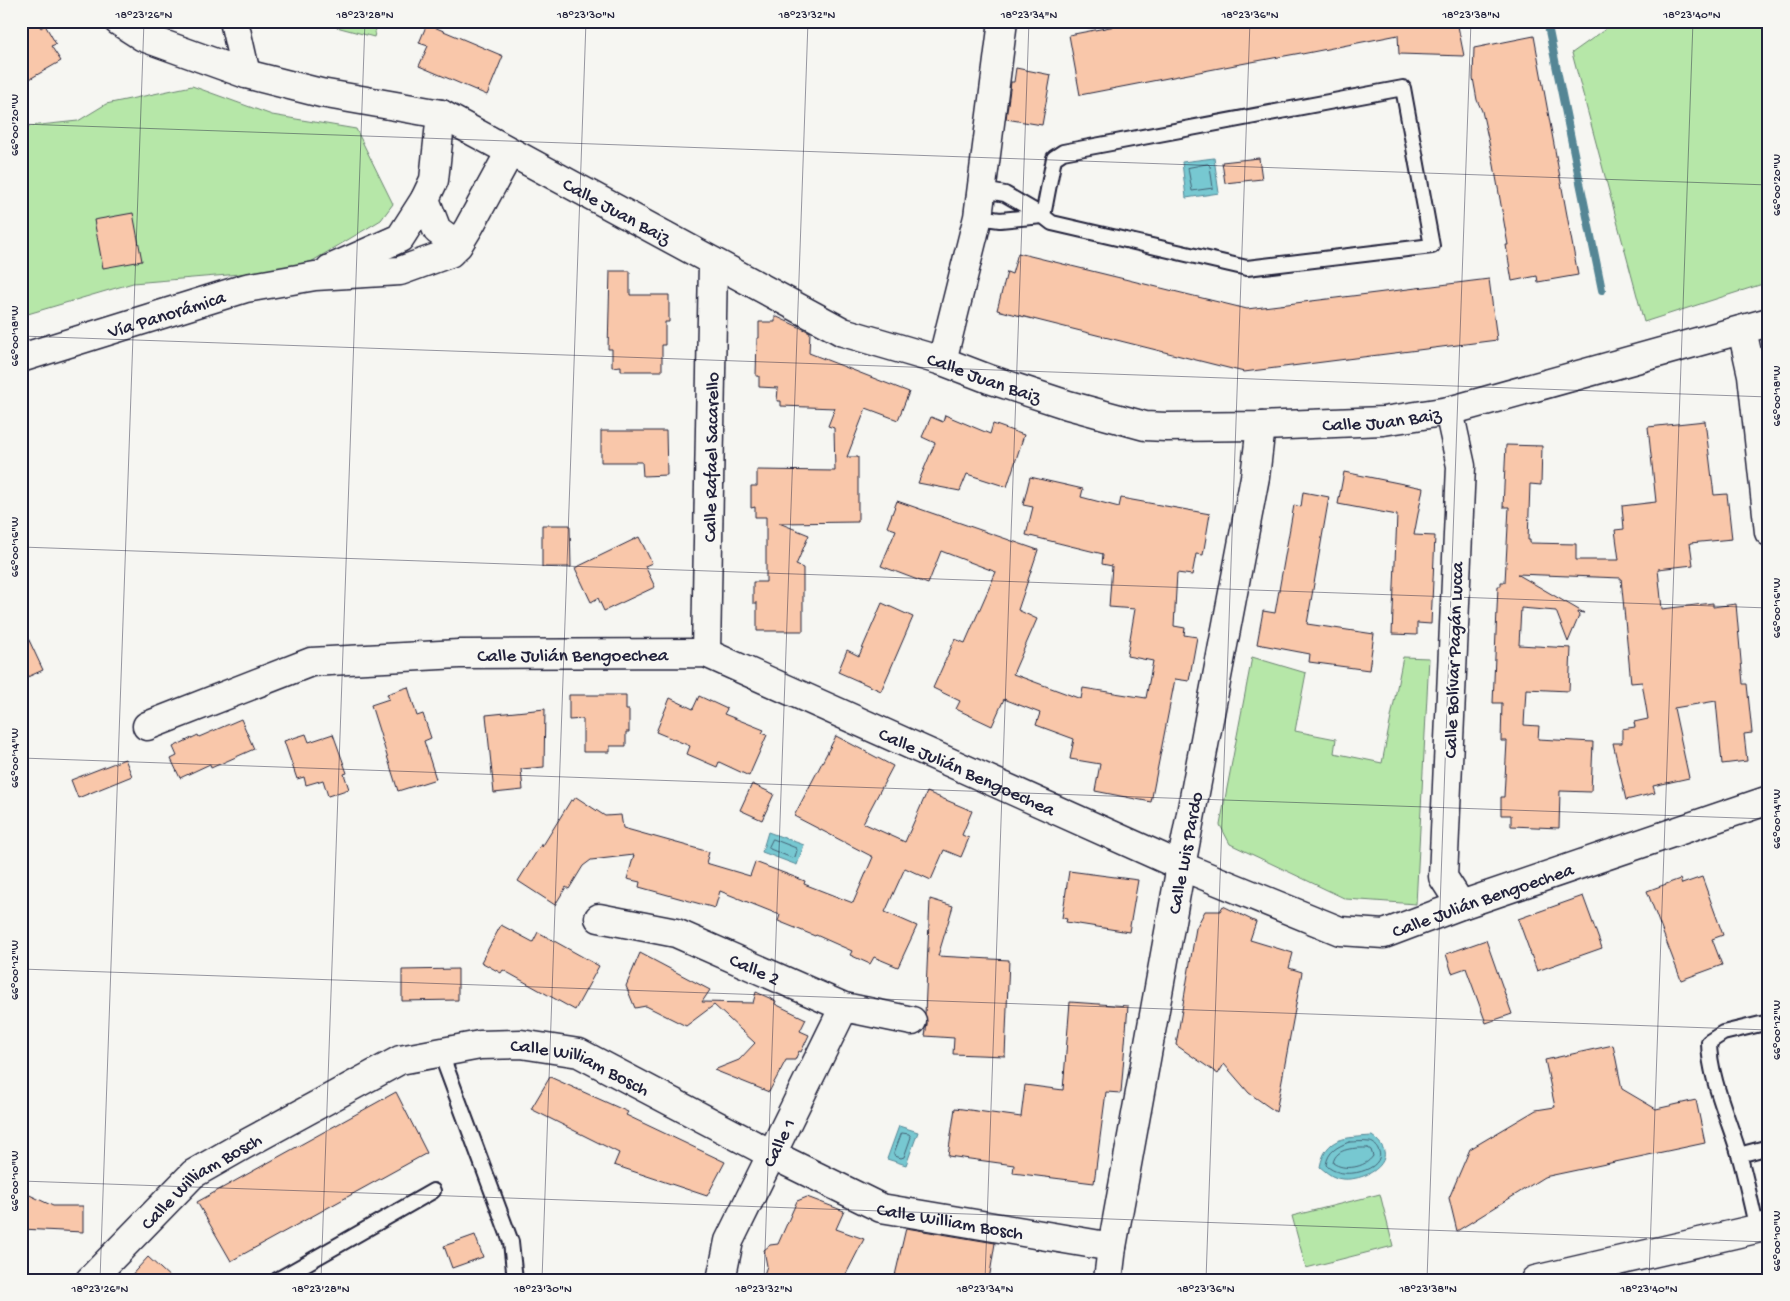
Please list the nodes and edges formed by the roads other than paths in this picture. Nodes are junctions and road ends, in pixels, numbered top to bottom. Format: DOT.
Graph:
graph roads {
  1 [pos="118,21"];
  2 [pos="234,21"];
  3 [pos="1003,21"];
  4 [pos="246,74"];
  5 [pos="441,114"];
  6 [pos="438,143"];
  7 [pos="510,152"];
  8 [pos="983,190"];
  9 [pos="425,199"];
  10 [pos="1043,216"];
  11 [pos="978,217"];
  12 [pos="458,245"];
  13 [pos="713,262"];
  14 [pos="315,276"];
  15 [pos="1769,322"];
  16 [pos="1742,330"];
  17 [pos="21,358"];
  18 [pos="942,361"];
  19 [pos="1449,411"];
  20 [pos="1261,426"];
  21 [pos="1769,532"];
  22 [pos="706,653"];
  23 [pos="147,726"];
  24 [pos="1769,800"];
  25 [pos="1181,866"];
  26 [pos="1461,905"];
  27 [pos="598,918"];
  28 [pos="844,1006"];
  29 [pos="912,1021"];
  30 [pos="1769,1022"];
  31 [pos="440,1051"];
  32 [pos="1769,1148"];
  33 [pos="771,1154"];
  34 [pos="1739,1154"];
  35 [pos="433,1191"];
  36 [pos="1763,1228"];
  37 [pos="1112,1247"];
  38 [pos="90,1280"];
  39 [pos="277,1280"];
  40 [pos="515,1280"];
  41 [pos="721,1280"];
  42 [pos="1108,1280"];
  43 [pos="1536,1280"];
  1 -- 4 [label="street, Calle Juan Baiz"];
  2 -- 4 [label="street"];
  3 -- 8 [label="street"];
  4 -- 5 [label="street, Calle Juan Baiz"];
  5 -- 6 [label="street, Vía Panorámica"];
  5 -- 7 [label="street, Calle Juan Baiz"];
  6 -- 9 [label="street, Vía Panorámica"];
  6 -- 14 [label="street, Vía Panorámica"];
  7 -- 12 [label="street, Vía Panorámica"];
  7 -- 13 [label="street, Calle Juan Baiz"];
  8 -- 10 [label="lane"];
  8 -- 11 [label="street"];
  9 -- 12 [label="street"];
  9 -- 14 [label="street, Vía Panorámica"];
  10 -- 10 [label="lane"];
  10 -- 11 [label="lane"];
  11 -- 18 [label="street"];
  12 -- 14 [label="street, Vía Panorámica"];
  13 -- 18 [label="street, Calle Juan Baiz"];
  13 -- 22 [label="street, Calle Rafael Sacarello"];
  14 -- 17 [label="street, Vía Panorámica"];
  15 -- 16 [label="street, Calle Juan Baiz"];
  16 -- 19 [label="street, Calle Juan Baiz"];
  16 -- 21 [label="street"];
  18 -- 20 [label="street, Calle Juan Baiz"];
  19 -- 20 [label="street, Calle Juan Baiz"];
  19 -- 26 [label="street, Calle Bolívar Pagán Lucca"];
  20 -- 25 [label="street, Calle Luis Pardo"];
  22 -- 23 [label="street, Calle Julián Bengoechea"];
  22 -- 25 [label="street, Calle Julián Bengoechea"];
  24 -- 26 [label="street, Calle Julián Bengoechea"];
  25 -- 26 [label="street, Calle Julián Bengoechea"];
  25 -- 37 [label="street, Calle Luis Pardo"];
  27 -- 28 [label="street, Calle 2"];
  28 -- 29 [label="street, Calle 2"];
  28 -- 33 [label="street, Calle 1"];
  30 -- 34 [label="lane"];
  31 -- 33 [label="street, Calle William Bosch"];
  31 -- 38 [label="street, Calle William Bosch"];
  31 -- 40 [label="lane"];
  32 -- 34 [label="lane"];
  33 -- 37 [label="street, Calle William Bosch"];
  33 -- 41 [label="street, Calle 1"];
  34 -- 36 [label="lane"];
  35 -- 39 [label="lane"];
  36 -- 43 [label="street"];
  37 -- 42 [label="street, Calle Luis Pardo"];
}
